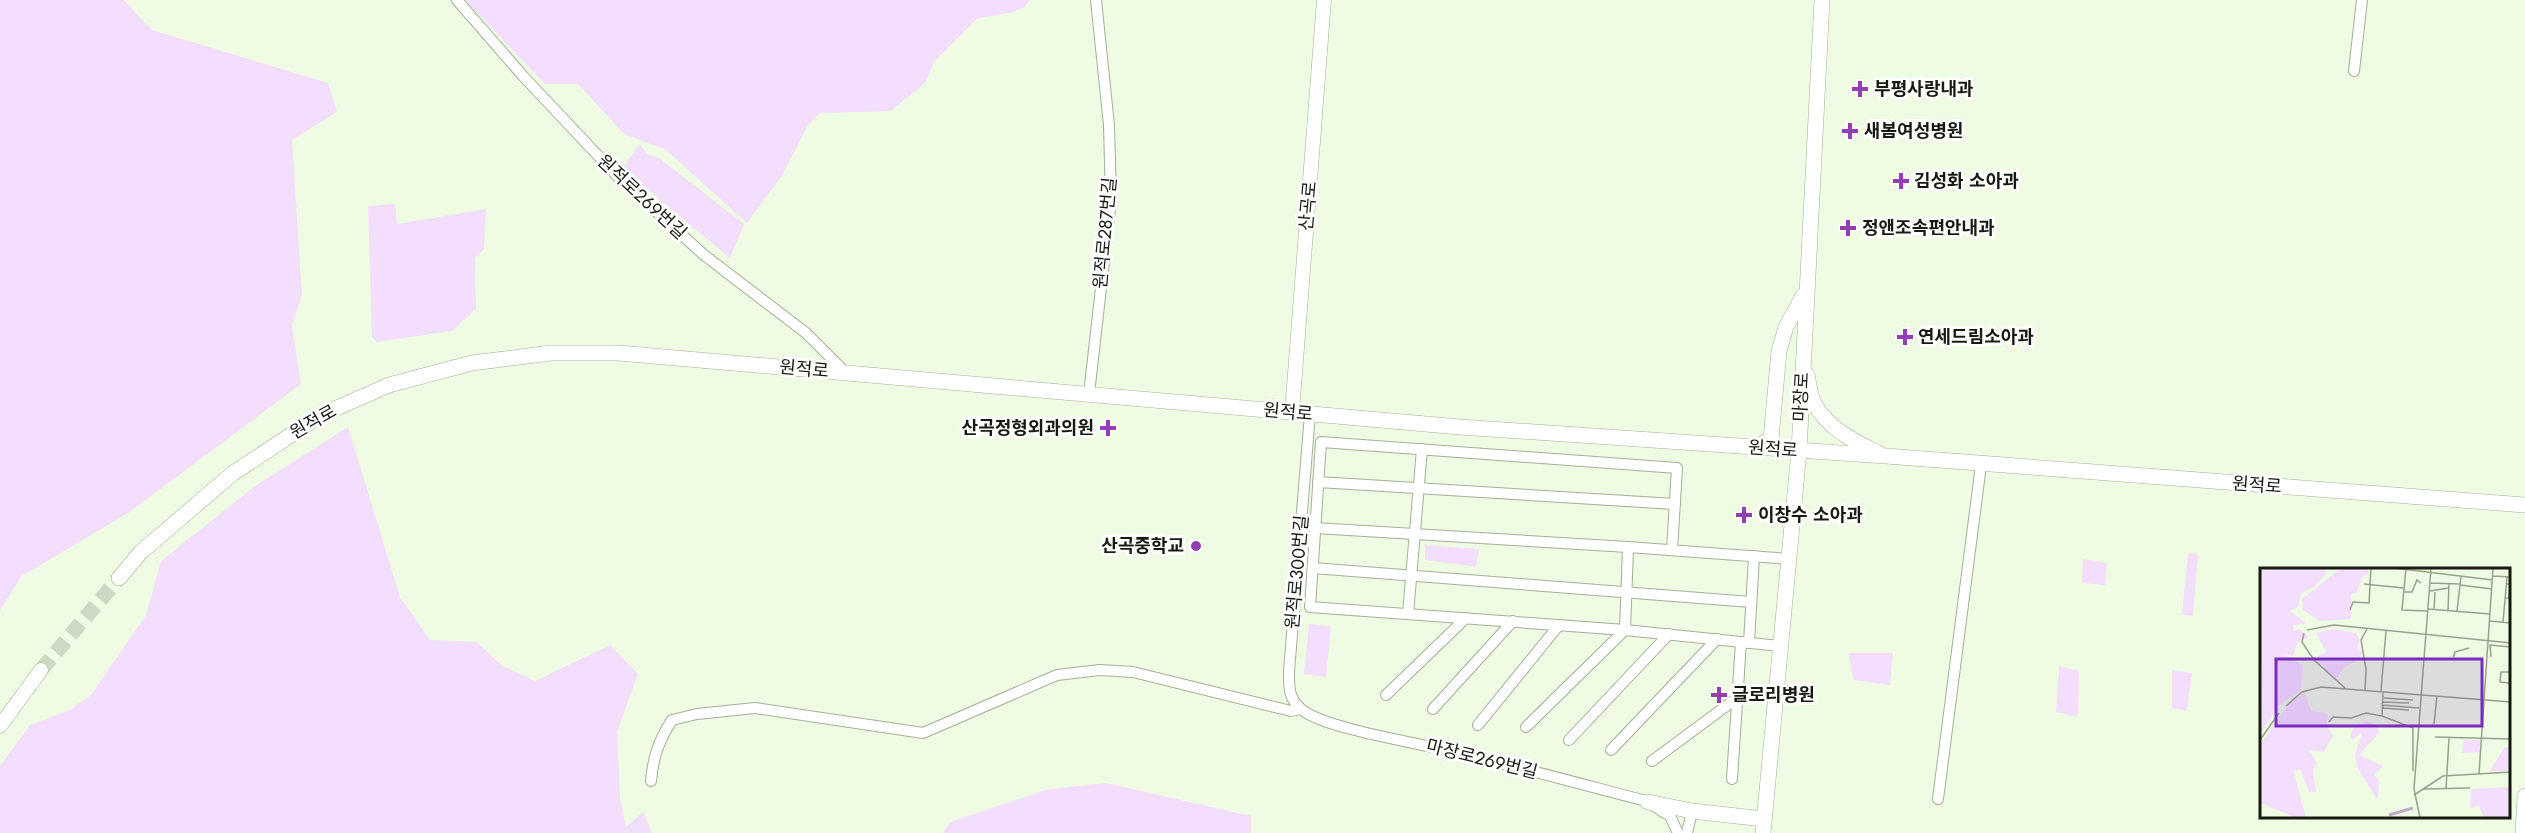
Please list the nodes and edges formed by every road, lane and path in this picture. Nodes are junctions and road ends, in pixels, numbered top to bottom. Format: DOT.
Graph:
graph roads {
  1 [pos="457,0"];
  2 [pos="1096,0"];
  3 [pos="1324,0"];
  4 [pos="1822,0"];
  5 [pos="2362,0"];
  6 [pos="2354,71"];
  7 [pos="1806,291"];
  8 [pos="1803,363"];
  9 [pos="846,373"];
  10 [pos="1089,394"];
  11 [pos="1292,412"];
  12 [pos="1310,414"];
  13 [pos="1755,448"];
  14 [pos="1422,449"];
  15 [pos="1799,451"];
  16 [pos="1886,456"];
  17 [pos="1981,465"];
  18 [pos="1318,482"];
  19 [pos="1418,488"];
  20 [pos="1675,504"];
  21 [pos="2525,505"];
  22 [pos="1315,528"];
  23 [pos="1416,534"];
  24 [pos="1628,547"];
  25 [pos="1672,550"];
  26 [pos="1754,556"];
  27 [pos="1788,559"];
  28 [pos="1313,568"];
  29 [pos="1411,576"];
  30 [pos="119,578"];
  31 [pos="1626,593"];
  32 [pos="1751,602"];
  33 [pos="1408,614"];
  34 [pos="1466,618"];
  35 [pos="1513,621"];
  36 [pos="1559,625"];
  37 [pos="1625,630"];
  38 [pos="1669,634"];
  39 [pos="1717,639"];
  40 [pos="1745,642"];
  41 [pos="1780,646"];
  42 [pos="40,670"];
  43 [pos="1386,695"];
  44 [pos="1737,698"];
  45 [pos="1300,709"];
  46 [pos="1432,709"];
  47 [pos="1478,725"];
  48 [pos="0,726"];
  49 [pos="1526,727"];
  50 [pos="1569,740"];
  51 [pos="1611,750"];
  52 [pos="1652,761"];
  53 [pos="1732,779"];
  54 [pos="651,781"];
  55 [pos="2525,795"];
  56 [pos="1938,799"];
  57 [pos="1648,802"];
  58 [pos="1692,811"];
  59 [pos="1764,826"];
  60 [pos="1678,833"];
  61 [pos="1688,833"];
  62 [pos="2523,833"];
  1 -- 9 [label="street, 원적로269번길"];
  2 -- 10 [label="street, 원적로287번길"];
  3 -- 11 [label="street, 산곡로"];
  4 -- 7 [label="main road, 마장로"];
  5 -- 6 [label="street"];
  7 -- 8 [label="main road, 마장로"];
  7 -- 13 [label="main road"];
  8 -- 15 [label="main road, 마장로"];
  8 -- 16 [label="main road"];
  9 -- 10 [label="main road, 원적로"];
  9 -- 30 [label="main road, 원적로"];
  10 -- 11 [label="main road, 원적로"];
  11 -- 12 [label="main road, 원적로"];
  12 -- 13 [label="main road, 원적로"];
  12 -- 45 [label="street, 원적로300번길"];
  13 -- 15 [label="main road, 원적로"];
  14 -- 18 [label="street"];
  14 -- 19 [label="street"];
  14 -- 20 [label="street"];
  15 -- 16 [label="main road, 원적로"];
  15 -- 27 [label="main road, 마장로"];
  16 -- 17 [label="main road, 원적로"];
  17 -- 21 [label="main road, 원적로"];
  17 -- 56 [label="street"];
  18 -- 19 [label="street"];
  18 -- 22 [label="street"];
  19 -- 20 [label="street"];
  19 -- 23 [label="street"];
  20 -- 25 [label="street"];
  22 -- 23 [label="street"];
  22 -- 28 [label="street"];
  23 -- 24 [label="street"];
  23 -- 29 [label="street"];
  24 -- 25 [label="street"];
  24 -- 31 [label="street"];
  25 -- 26 [label="street"];
  26 -- 27 [label="street"];
  26 -- 32 [label="street"];
  27 -- 41 [label="main road, 마장로"];
  28 -- 29 [label="street"];
  28 -- 33 [label="street"];
  29 -- 31 [label="street"];
  29 -- 33 [label="street"];
  31 -- 32 [label="street"];
  31 -- 37 [label="street"];
  32 -- 40 [label="street"];
  33 -- 34 [label="street"];
  34 -- 35 [label="street"];
  34 -- 43 [label="street"];
  35 -- 36 [label="street"];
  35 -- 46 [label="street"];
  36 -- 37 [label="street"];
  36 -- 47 [label="street"];
  37 -- 38 [label="street"];
  37 -- 49 [label="street"];
  38 -- 39 [label="street"];
  38 -- 50 [label="street"];
  39 -- 40 [label="street"];
  39 -- 51 [label="street"];
  40 -- 41 [label="street"];
  40 -- 44 [label="street"];
  41 -- 59 [label="main road, 마장로"];
  42 -- 48 [label="street"];
  44 -- 52 [label="street"];
  44 -- 53 [label="street"];
  45 -- 54 [label="street"];
  45 -- 57 [label="street, 마장로269번길"];
  55 -- 62 [label="main road"];
  57 -- 58 [label="main road"];
  57 -- 60 [label="street"];
  58 -- 59 [label="main road"];
  58 -- 61 [label="street"];
}
